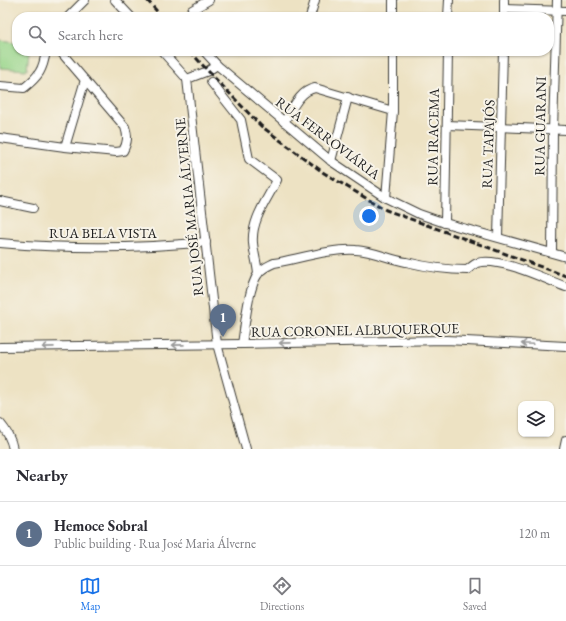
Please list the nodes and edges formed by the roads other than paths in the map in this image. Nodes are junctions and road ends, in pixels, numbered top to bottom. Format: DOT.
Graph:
graph roads {
  1 [pos="85,0"];
  2 [pos="115,0"];
  3 [pos="209,0"];
  4 [pos="314,0"];
  5 [pos="393,0"];
  6 [pos="449,0"];
  7 [pos="504,0"];
  8 [pos="557,0"];
  9 [pos="556,10"];
  10 [pos="566,11"];
  11 [pos="73,12"];
  12 [pos="126,12"];
  13 [pos="191,12"];
  14 [pos="311,12"];
  15 [pos="393,12"];
  16 [pos="448,12"];
  17 [pos="504,12"];
  18 [pos="521,12"];
  19 [pos="45,56"];
  20 [pos="64,56"];
  21 [pos="166,56"];
  22 [pos="209,56"];
  23 [pos="393,56"];
  24 [pos="448,56"];
  25 [pos="503,56"];
  26 [pos="217,65"];
  27 [pos="187,79"];
  28 [pos="85,80"];
  29 [pos="211,82"];
  30 [pos="0,86"];
  31 [pos="348,97"];
  32 [pos="393,111"];
  33 [pos="284,122"];
  34 [pos="446,125"];
  35 [pos="502,128"];
  36 [pos="553,130"];
  37 [pos="566,130"];
  38 [pos="0,138"];
  39 [pos="65,147"];
  40 [pos="331,161"];
  41 [pos="386,198"];
  42 [pos="0,201"];
  43 [pos="33,208"];
  44 [pos="445,223"];
  45 [pos="498,237"];
  46 [pos="206,242"];
  47 [pos="0,244"];
  48 [pos="552,252"];
  49 [pos="566,257"];
  50 [pos="258,274"];
  51 [pos="566,287"];
  52 [pos="217,344"];
  53 [pos="242,344"];
  54 [pos="0,346"];
  55 [pos="566,346"];
  56 [pos="0,423"];
  57 [pos="566,440"];
  58 [pos="13,449"];
  59 [pos="246,449"];
  60 [pos="564,449"];
  1 -- 11 [label="street"];
  2 -- 12 [label="street"];
  3 -- 13 [label="street"];
  4 -- 14 [label="street"];
  5 -- 15 [label="street"];
  6 -- 16 [label="street"];
  7 -- 17 [label="street"];
  8 -- 9 [label="street, RUA GUARANI"];
  9 -- 10 [label="street"];
  9 -- 18 [label="street"];
  9 -- 36 [label="street, RUA GUARANI"];
  19 -- 30 [label="street"];
  20 -- 28 [label="street"];
  21 -- 27 [label="street"];
  22 -- 26 [label="street, RUA FERROVIÁRIA"];
  23 -- 32 [label="street"];
  24 -- 34 [label="street, RUA IRACEMA"];
  25 -- 35 [label="street, RUA TAPAJÓS"];
  26 -- 27 [label="street"];
  26 -- 33 [label="street, RUA FERROVIÁRIA"];
  27 -- 46 [label="street, RUA JOSÉ MARIA ÁLVERNE"];
  28 -- 39 [label="street"];
  28 -- 39 [label="street"];
  29 -- 50 [label="street"];
  31 -- 32 [label="street"];
  31 -- 33 [label="street"];
  31 -- 40 [label="street"];
  32 -- 41 [label="street"];
  33 -- 40 [label="street, RUA FERROVIÁRIA"];
  34 -- 35 [label="street"];
  34 -- 44 [label="street, RUA IRACEMA"];
  35 -- 36 [label="street"];
  35 -- 45 [label="street, RUA TAPAJÓS"];
  36 -- 37 [label="street"];
  36 -- 48 [label="street, RUA GUARANI"];
  38 -- 39 [label="street"];
  40 -- 41 [label="street, RUA FERROVIÁRIA"];
  41 -- 44 [label="street, RUA FERROVIÁRIA"];
  42 -- 43 [label="street"];
  44 -- 45 [label="street, RUA FERROVIÁRIA"];
  45 -- 48 [label="street, RUA FERROVIÁRIA"];
  46 -- 47 [label="street, RUA BELA VISTA"];
  46 -- 52 [label="street, RUA JOSÉ MARIA ÁLVERNE"];
  48 -- 49 [label="street, RUA FERROVIÁRIA"];
  50 -- 51 [label="street"];
  50 -- 53 [label="street"];
  52 -- 53 [label="street, RUA CORONEL ALBUQUERQUE"];
  52 -- 54 [label="street, RUA CORONEL ALBUQUERQUE, one-way"];
  52 -- 59 [label="street, RUA JOSÉ MARIA ÁLVERNE"];
  55 -- 53 [label="street, RUA CORONEL ALBUQUERQUE, one-way"];
  56 -- 58 [label="street"];
  57 -- 60 [label="street"];
}
